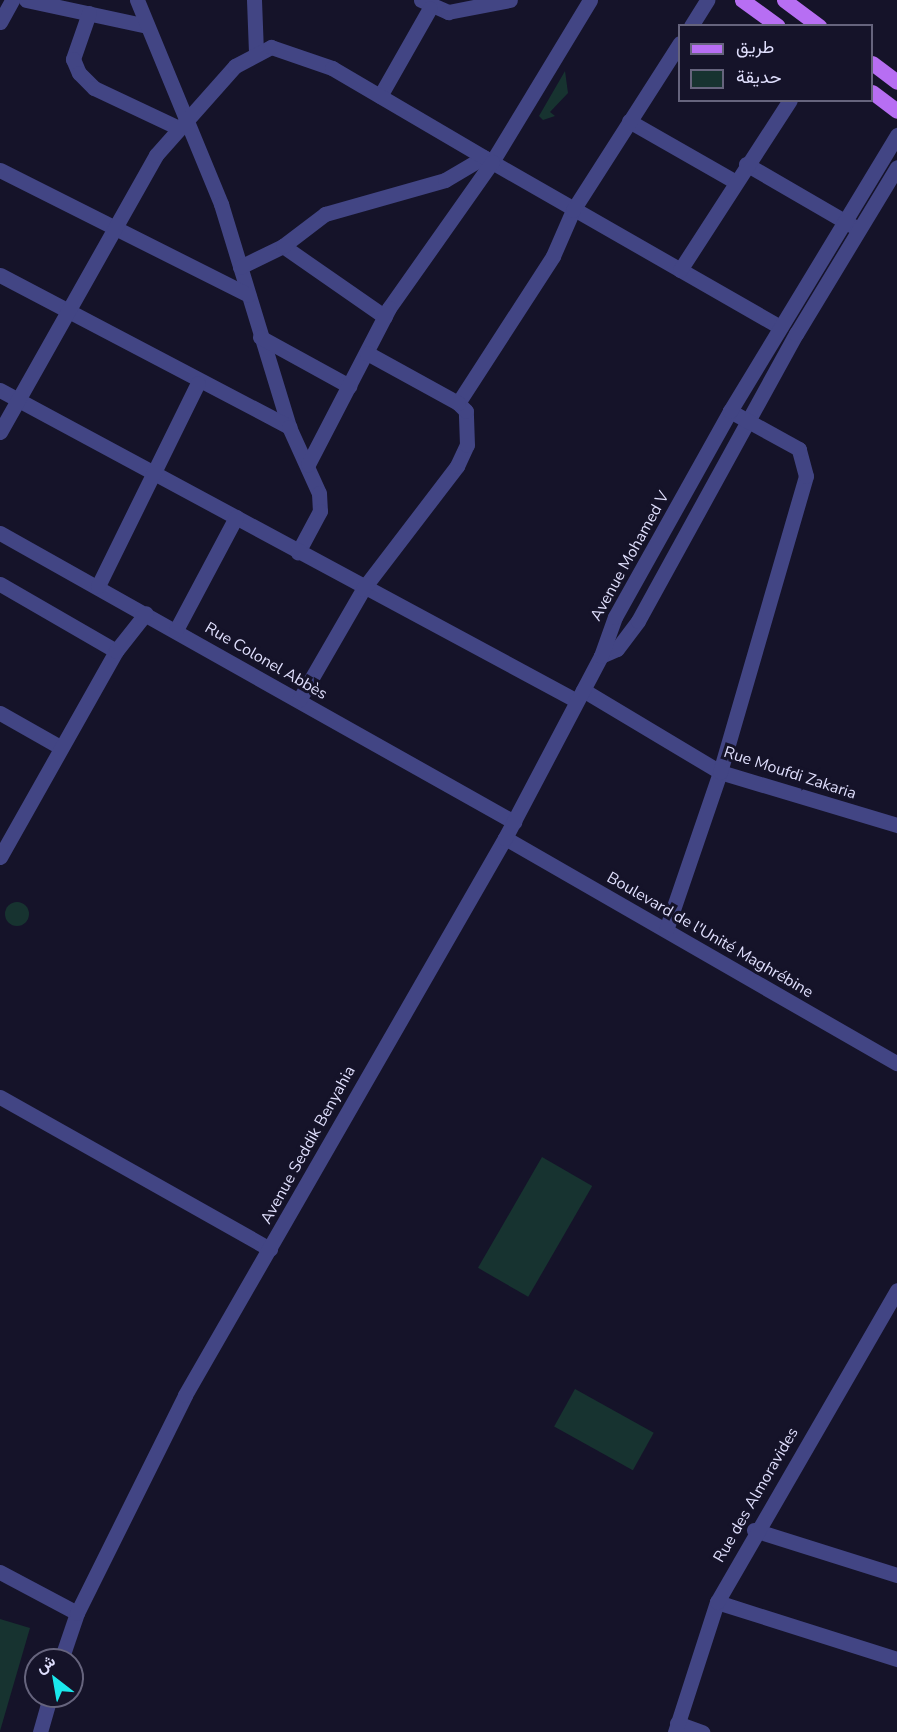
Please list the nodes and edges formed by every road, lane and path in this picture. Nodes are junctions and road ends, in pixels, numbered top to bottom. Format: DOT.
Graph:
graph roads {
  1 [pos="12,0"];
  2 [pos="26,0"];
  3 [pos="137,0"];
  4 [pos="254,0"];
  5 [pos="510,0"];
  6 [pos="590,0"];
  7 [pos="707,0"];
  8 [pos="742,0"];
  9 [pos="784,0"];
  10 [pos="425,4"];
  11 [pos="89,13"];
  12 [pos="0,22"];
  13 [pos="692,24"];
  14 [pos="775,24"];
  15 [pos="816,24"];
  16 [pos="147,26"];
  17 [pos="678,46"];
  18 [pos="256,52"];
  19 [pos="873,64"];
  20 [pos="897,82"];
  21 [pos="873,93"];
  22 [pos="380,96"];
  23 [pos="789,102"];
  24 [pos="897,111"];
  25 [pos="629,121"];
  26 [pos="182,122"];
  27 [pos="897,135"];
  28 [pos="488,160"];
  29 [pos="746,164"];
  30 [pos="897,167"];
  31 [pos="0,170"];
  32 [pos="734,182"];
  33 [pos="573,210"];
  34 [pos="844,221"];
  35 [pos="111,228"];
  36 [pos="859,230"];
  37 [pos="283,246"];
  38 [pos="240,267"];
  39 [pos="680,270"];
  40 [pos="0,275"];
  41 [pos="248,295"];
  42 [pos="68,311"];
  43 [pos="385,317"];
  44 [pos="780,327"];
  45 [pos="260,337"];
  46 [pos="367,353"];
  47 [pos="198,383"];
  48 [pos="349,386"];
  49 [pos="0,390"];
  50 [pos="16,399"];
  51 [pos="458,403"];
  52 [pos="730,411"];
  53 [pos="747,420"];
  54 [pos="289,427"];
  55 [pos="0,432"];
  56 [pos="308,464"];
  57 [pos="154,472"];
  58 [pos="236,517"];
  59 [pos="0,533"];
  60 [pos="298,552"];
  61 [pos="0,584"];
  62 [pos="98,586"];
  63 [pos="363,589"];
  64 [pos="146,613"];
  65 [pos="176,630"];
  66 [pos="116,651"];
  67 [pos="601,656"];
  68 [pos="580,695"];
  69 [pos="299,700"];
  70 [pos="0,713"];
  71 [pos="60,747"];
  72 [pos="720,772"];
  73 [pos="514,822"];
  74 [pos="897,825"];
  75 [pos="505,838"];
  76 [pos="0,856"];
  77 [pos="666,930"];
  78 [pos="897,1063"];
  79 [pos="0,1097"];
  80 [pos="270,1249"];
  81 [pos="897,1290"];
  82 [pos="754,1530"];
  83 [pos="0,1572"];
  84 [pos="897,1575"];
  85 [pos="717,1602"];
  86 [pos="77,1613"];
  87 [pos="65,1648"];
  88 [pos="897,1659"];
  89 [pos="47,1708"];
  90 [pos="676,1728"];
  91 [pos="40,1732"];
  92 [pos="702,1732"];
  1 -- 12 [label="street"];
  2 -- 11 [label="street"];
  3 -- 16 [label="street"];
  4 -- 18 [label="street"];
  5 -- 10 [label="street"];
  6 -- 28 [label="street"];
  7 -- 13 [label="street"];
  8 -- 14 [label="main road"];
  9 -- 15 [label="main road"];
  10 -- 22 [label="street"];
  11 -- 16 [label="street"];
  11 -- 26 [label="street"];
  16 -- 26 [label="street"];
  17 -- 25 [label="street"];
  18 -- 22 [label="street"];
  18 -- 26 [label="street"];
  19 -- 20 [label="main road"];
  21 -- 24 [label="main road"];
  22 -- 28 [label="street"];
  23 -- 29 [label="street"];
  25 -- 32 [label="street"];
  25 -- 33 [label="street"];
  26 -- 35 [label="street"];
  26 -- 38 [label="street"];
  27 -- 34 [label="street, Avenue Mohamed V"];
  28 -- 33 [label="street"];
  28 -- 37 [label="street"];
  28 -- 43 [label="street"];
  29 -- 32 [label="street"];
  29 -- 34 [label="street"];
  30 -- 36 [label="street"];
  31 -- 35 [label="street"];
  32 -- 39 [label="street"];
  33 -- 39 [label="street"];
  33 -- 51 [label="street"];
  34 -- 36 [label="street"];
  34 -- 44 [label="street, Avenue Mohamed V"];
  35 -- 41 [label="street"];
  35 -- 42 [label="street"];
  36 -- 53 [label="street"];
  37 -- 38 [label="street"];
  37 -- 43 [label="street"];
  38 -- 41 [label="street"];
  39 -- 44 [label="street"];
  40 -- 42 [label="street"];
  41 -- 45 [label="street"];
  42 -- 47 [label="street"];
  42 -- 50 [label="street"];
  43 -- 46 [label="street"];
  44 -- 52 [label="street, Avenue Mohamed V"];
  45 -- 48 [label="street"];
  45 -- 54 [label="street"];
  46 -- 48 [label="street"];
  46 -- 51 [label="street"];
  47 -- 54 [label="street"];
  47 -- 57 [label="street"];
  48 -- 56 [label="street"];
  49 -- 50 [label="street, Rue Moufdi Zakaria"];
  50 -- 55 [label="street"];
  50 -- 57 [label="street, Rue Moufdi Zakaria"];
  51 -- 63 [label="street"];
  52 -- 53 [label="street"];
  52 -- 67 [label="street, Avenue Mohamed V"];
  53 -- 67 [label="street"];
  53 -- 72 [label="street"];
  54 -- 56 [label="street"];
  56 -- 60 [label="street"];
  57 -- 58 [label="street, Rue Moufdi Zakaria"];
  57 -- 62 [label="street"];
  58 -- 60 [label="street, Rue Moufdi Zakaria"];
  58 -- 65 [label="street"];
  59 -- 62 [label="street, Rue Colonel Abbès"];
  60 -- 63 [label="street, Rue Moufdi Zakaria"];
  61 -- 66 [label="street"];
  62 -- 64 [label="street, Rue Colonel Abbès"];
  63 -- 68 [label="street, Rue Moufdi Zakaria"];
  63 -- 69 [label="street"];
  64 -- 65 [label="street, Rue Colonel Abbès"];
  64 -- 66 [label="street"];
  65 -- 69 [label="street, Rue Colonel Abbès"];
  66 -- 71 [label="street"];
  67 -- 68 [label="street, Avenue Seddik Benyahia"];
  68 -- 72 [label="street, Rue Moufdi Zakaria"];
  68 -- 73 [label="street, Avenue Seddik Benyahia"];
  69 -- 73 [label="street, Rue Colonel Abbès"];
  70 -- 71 [label="street"];
  71 -- 76 [label="street"];
  72 -- 74 [label="street, Rue Moufdi Zakaria"];
  72 -- 77 [label="street"];
  73 -- 75 [label="street, Avenue Seddik Benyahia"];
  75 -- 77 [label="street, Boulevard de l'Unité Maghrébine"];
  75 -- 80 [label="street, Avenue Seddik Benyahia"];
  77 -- 78 [label="street, Boulevard de l'Unité Maghrébine"];
  79 -- 80 [label="street"];
  80 -- 86 [label="street, Avenue Seddik Benyahia"];
  81 -- 82 [label="street, Rue des Almoravides"];
  82 -- 84 [label="street"];
  82 -- 85 [label="street, Rue des Almoravides"];
  83 -- 86 [label="street"];
  85 -- 88 [label="street"];
  85 -- 90 [label="street, Rue des Almoravides"];
  86 -- 87 [label="street, Avenue Seddik Benyahia"];
  89 -- 91 [label="street"];
  90 -- 92 [label="street"];
}
